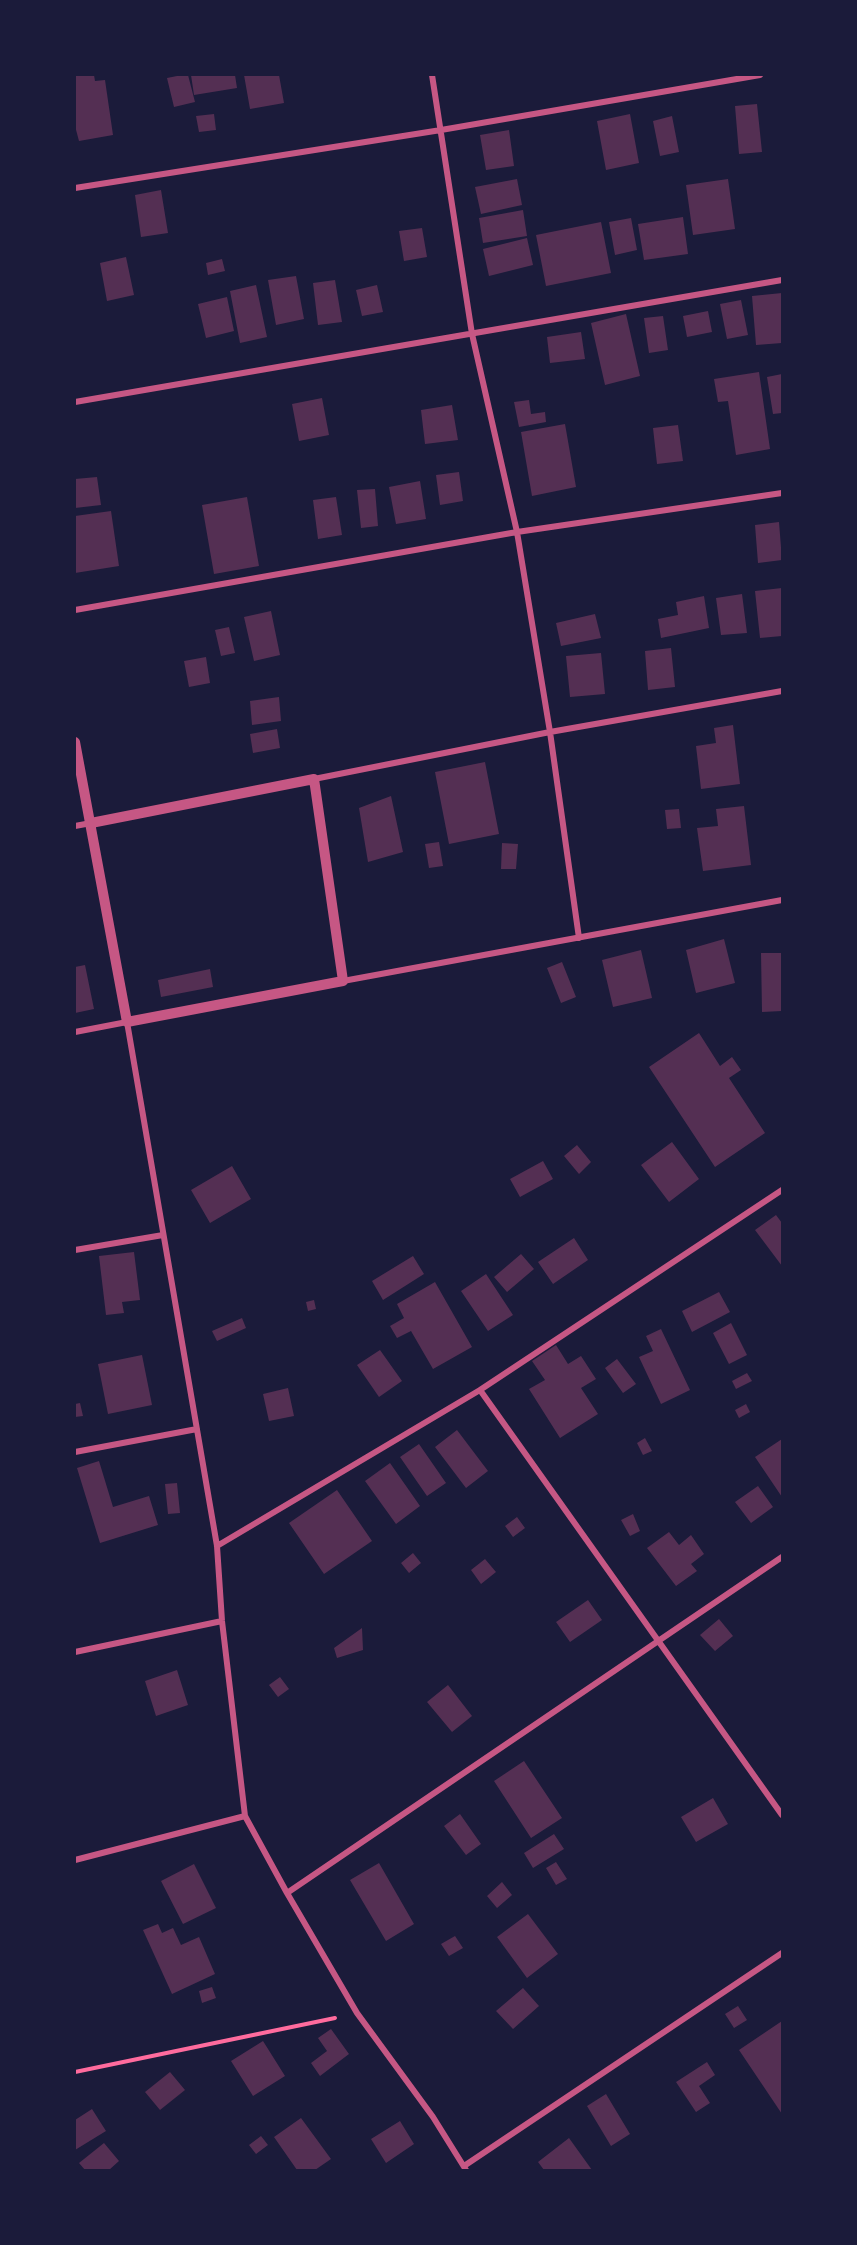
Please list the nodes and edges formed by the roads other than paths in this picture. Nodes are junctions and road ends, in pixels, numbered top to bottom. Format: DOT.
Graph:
graph roads {
  1 [pos="432,75"];
  2 [pos="760,75"];
  3 [pos="441,130"];
  4 [pos="75,188"];
  5 [pos="782,280"];
  6 [pos="472,334"];
  7 [pos="75,402"];
  8 [pos="782,493"];
  9 [pos="517,532"];
  10 [pos="75,610"];
  11 [pos="782,691"];
  12 [pos="550,732"];
  13 [pos="75,742"];
  14 [pos="314,779"];
  15 [pos="91,823"];
  16 [pos="75,826"];
  17 [pos="782,900"];
  18 [pos="579,938"];
  19 [pos="343,981"];
  20 [pos="127,1022"];
  21 [pos="75,1032"];
  22 [pos="782,1190"];
  23 [pos="163,1235"];
  24 [pos="75,1250"];
  25 [pos="480,1389"];
  26 [pos="197,1429"];
  27 [pos="75,1452"];
  28 [pos="217,1546"];
  29 [pos="782,1557"];
  30 [pos="222,1621"];
  31 [pos="658,1641"];
  32 [pos="75,1652"];
  33 [pos="782,1815"];
  34 [pos="245,1816"];
  35 [pos="75,1860"];
  36 [pos="287,1893"];
  37 [pos="782,1953"];
  38 [pos="465,2168"];
  1 -- 3 [label="street"];
  2 -- 3 [label="street"];
  3 -- 4 [label="street"];
  3 -- 6 [label="street"];
  5 -- 6 [label="street"];
  6 -- 7 [label="street"];
  6 -- 9 [label="street"];
  8 -- 9 [label="street"];
  9 -- 10 [label="street"];
  9 -- 12 [label="street"];
  11 -- 12 [label="street"];
  12 -- 14 [label="street"];
  12 -- 18 [label="street"];
  13 -- 15 [label="street"];
  14 -- 15 [label="street"];
  14 -- 19 [label="street"];
  15 -- 16 [label="street"];
  15 -- 20 [label="street"];
  17 -- 18 [label="street"];
  18 -- 19 [label="street"];
  19 -- 20 [label="street"];
  20 -- 21 [label="street"];
  20 -- 23 [label="street"];
  22 -- 25 [label="street"];
  23 -- 24 [label="street"];
  23 -- 26 [label="street"];
  25 -- 28 [label="street"];
  25 -- 31 [label="street"];
  26 -- 27 [label="street"];
  26 -- 28 [label="street"];
  28 -- 30 [label="street"];
  29 -- 31 [label="street"];
  30 -- 32 [label="street"];
  30 -- 34 [label="street"];
  31 -- 33 [label="street"];
  31 -- 36 [label="street"];
  34 -- 35 [label="street"];
  34 -- 36 [label="street"];
  36 -- 38 [label="street"];
  37 -- 38 [label="street"];
}
